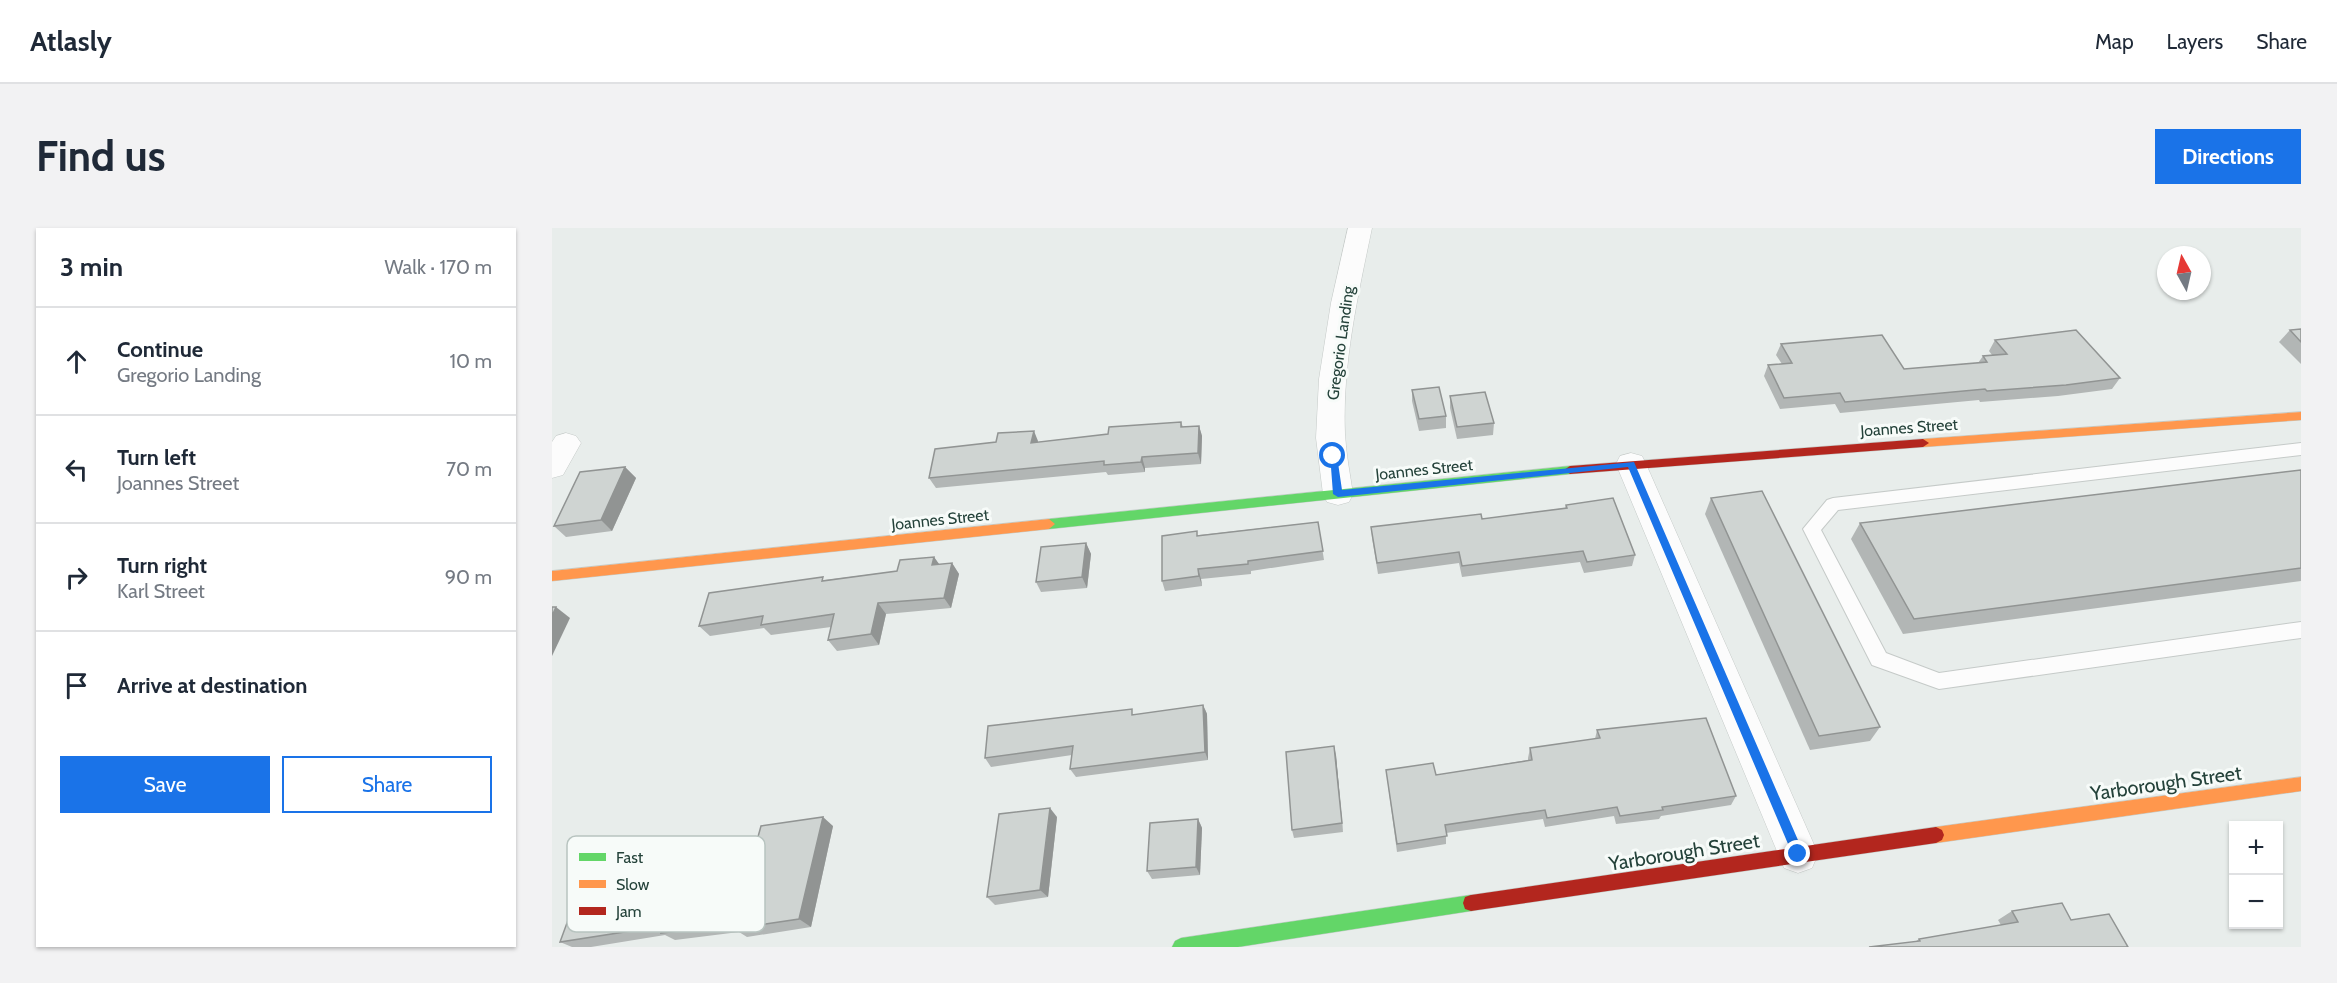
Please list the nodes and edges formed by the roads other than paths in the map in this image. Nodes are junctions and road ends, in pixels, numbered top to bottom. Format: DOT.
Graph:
graph roads {
  1 [pos="1360,228"];
  2 [pos="2301,416"];
  3 [pos="2301,449"];
  4 [pos="1631,464"];
  5 [pos="1338,494"];
  6 [pos="552,576"];
  7 [pos="2301,630"];
  8 [pos="2301,784"];
  9 [pos="1798,854"];
  10 [pos="1181,947"];
  1 -- 5 [label="street, Gregorio Landing"];
  2 -- 4 [label="street, Joannes Street"];
  3 -- 7 [label="lane"];
  4 -- 5 [label="street, Joannes Street"];
  4 -- 9 [label="street"];
  5 -- 6 [label="street, Joannes Street"];
  8 -- 9 [label="street, Yarborough Street"];
  9 -- 10 [label="street, Yarborough Street"];
}
